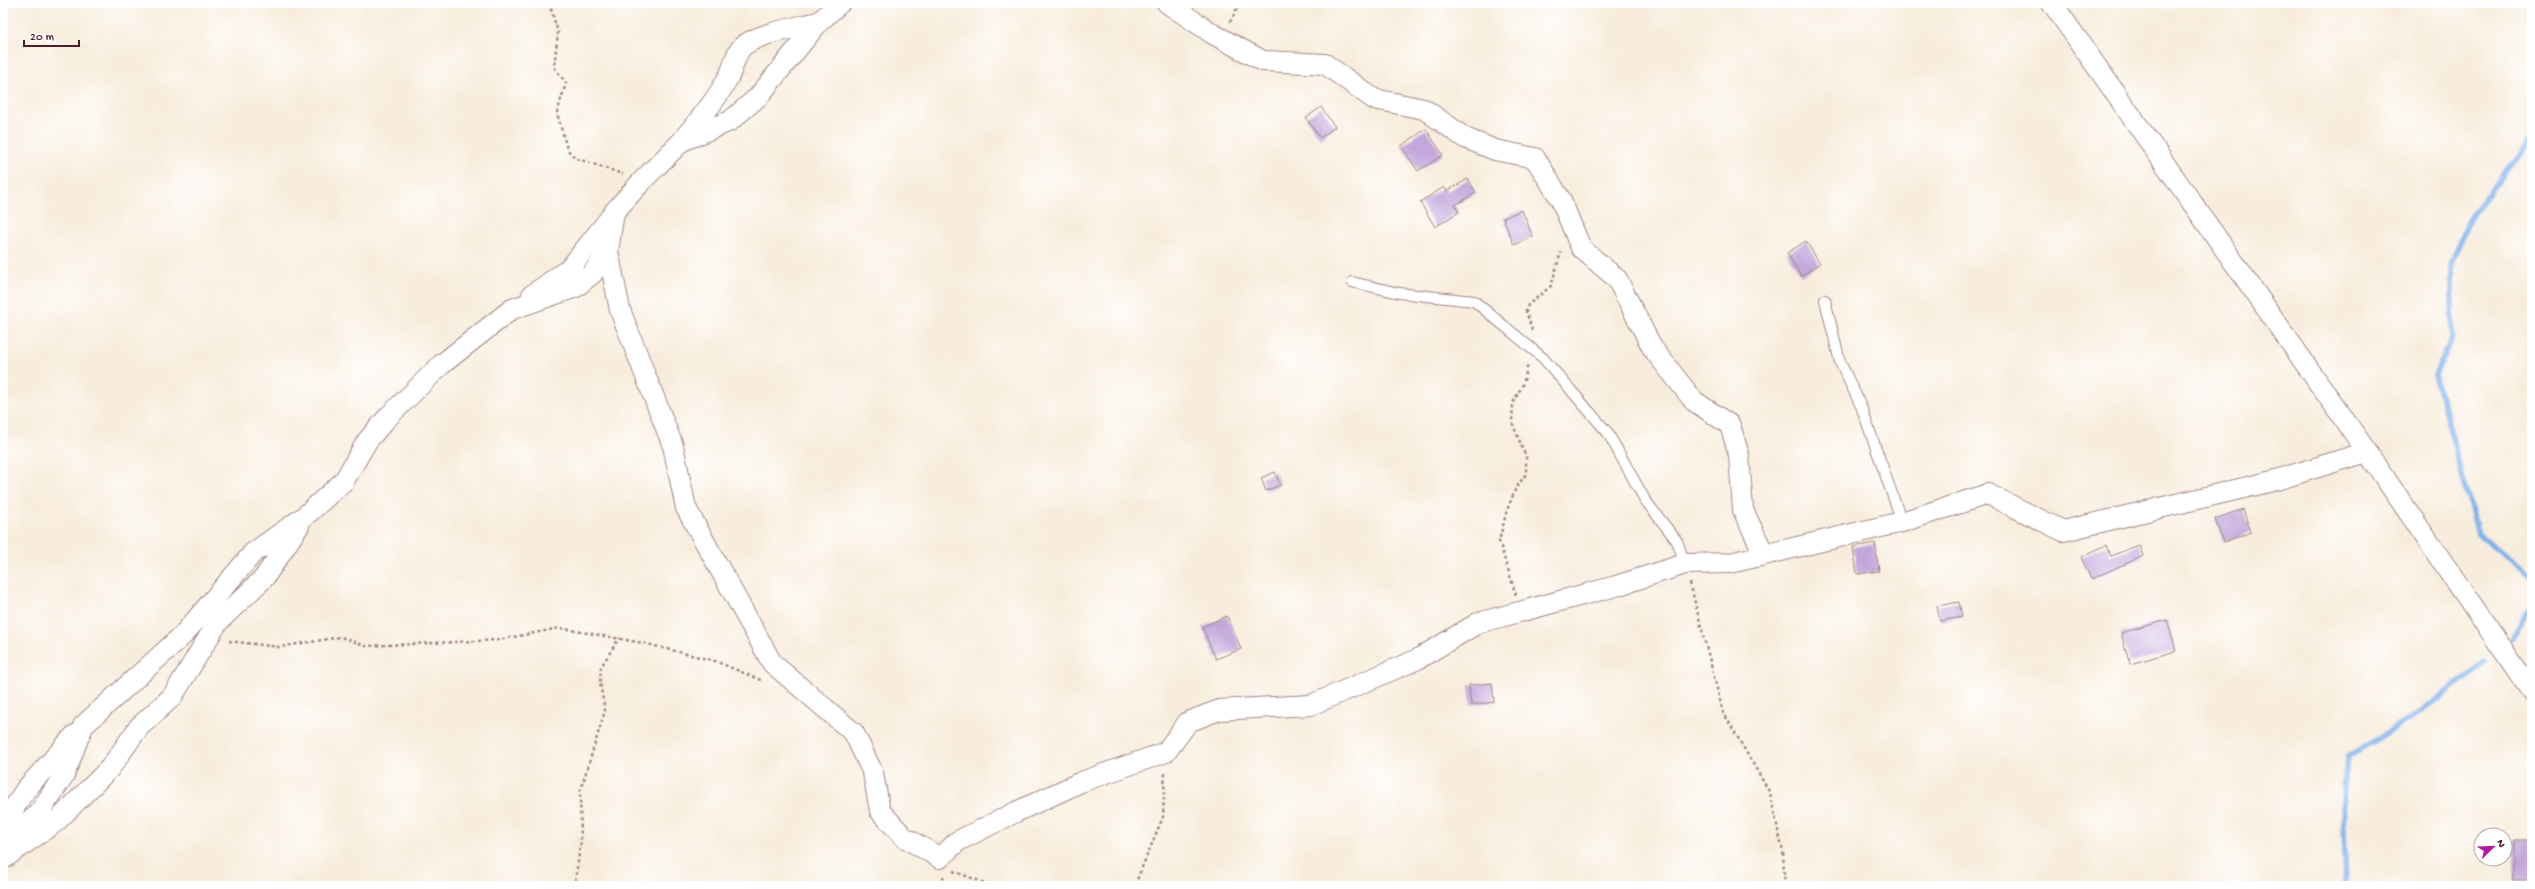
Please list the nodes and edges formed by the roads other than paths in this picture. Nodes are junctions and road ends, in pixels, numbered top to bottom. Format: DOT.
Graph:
graph roads {
  1 [pos="840,3"];
  2 [pos="1167,3"];
  3 [pos="2052,3"];
  4 [pos="820,22"];
  5 [pos="682,141"];
  6 [pos="614,212"];
  7 [pos="608,251"];
  8 [pos="1352,282"];
  9 [pos="1825,300"];
  10 [pos="512,309"];
  11 [pos="2367,452"];
  12 [pos="306,516"];
  13 [pos="1902,522"];
  14 [pos="1764,554"];
  15 [pos="1685,564"];
  16 [pos="2532,692"];
  17 [pos="83,726"];
  18 [pos="3,825"];
  19 [pos="3,837"];
  20 [pos="3,859"];
  1 -- 4 [label="street"];
  2 -- 14 [label="street"];
  3 -- 11 [label="street"];
  4 -- 5 [label="street"];
  4 -- 5 [label="street"];
  5 -- 6 [label="street"];
  6 -- 7 [label="street"];
  6 -- 10 [label="street"];
  7 -- 10 [label="street"];
  7 -- 15 [label="street"];
  8 -- 15 [label="lane"];
  9 -- 13 [label="lane"];
  10 -- 12 [label="street"];
  11 -- 13 [label="street"];
  11 -- 16 [label="street"];
  12 -- 17 [label="street"];
  12 -- 20 [label="street"];
  13 -- 14 [label="street"];
  14 -- 15 [label="street"];
  17 -- 18 [label="street"];
  17 -- 19 [label="street"];
}
